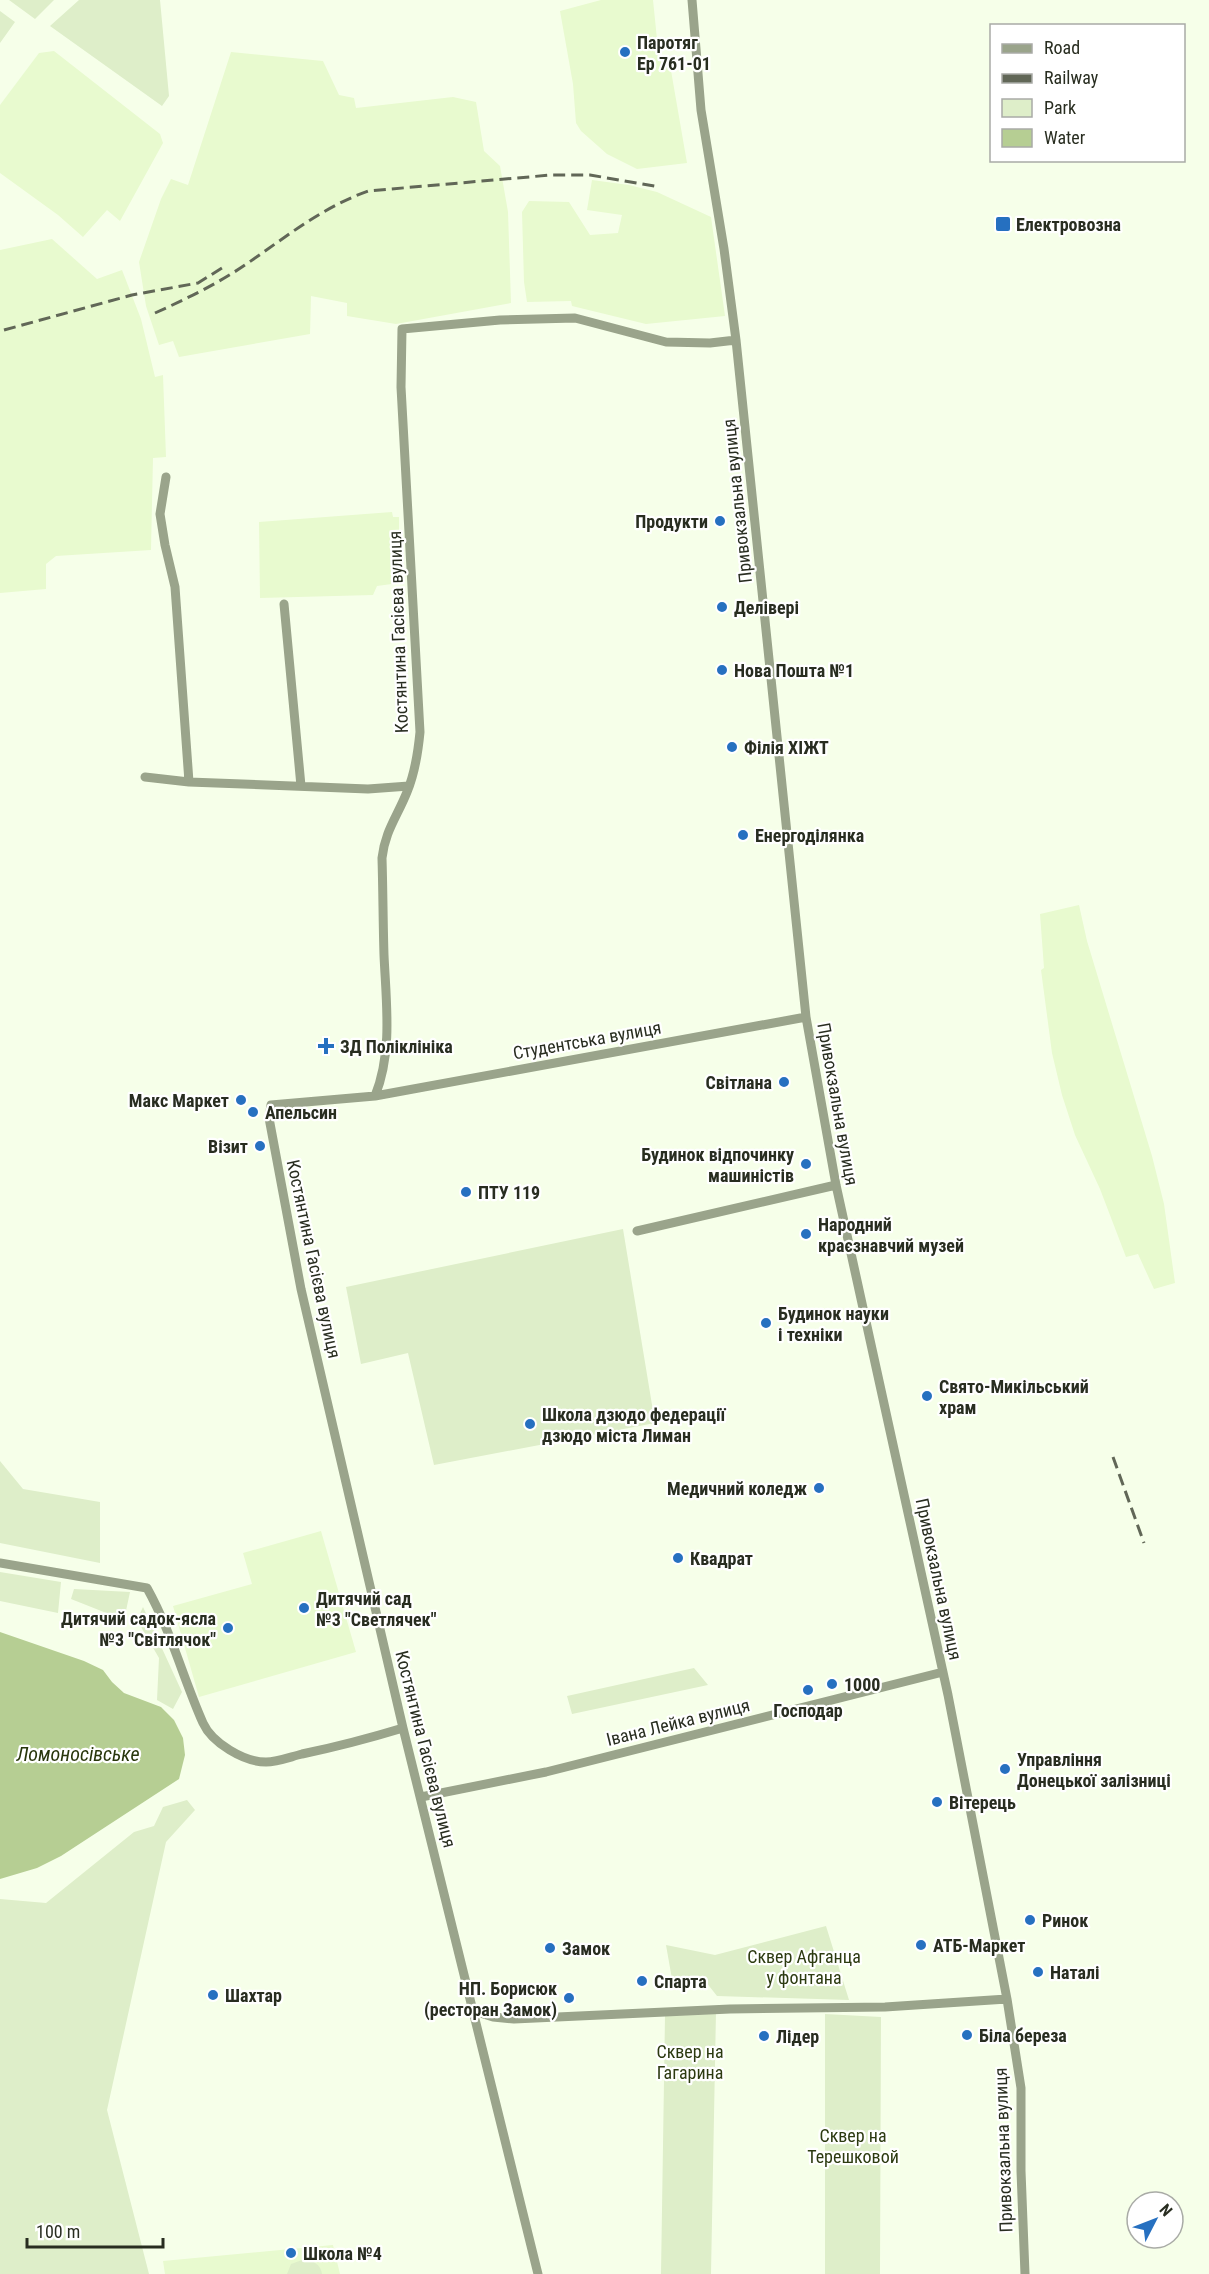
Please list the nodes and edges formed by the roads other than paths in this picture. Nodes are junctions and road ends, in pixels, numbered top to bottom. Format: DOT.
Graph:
graph roads {
  1 [pos="692,0"];
  2 [pos="736,340"];
  3 [pos="166,477"];
  4 [pos="284,604"];
  5 [pos="145,777"];
  6 [pos="189,782"];
  7 [pos="301,786"];
  8 [pos="409,786"];
  9 [pos="806,1017"];
  10 [pos="375,1095"];
  11 [pos="836,1185"];
  12 [pos="637,1231"];
  13 [pos="0,1563"];
  14 [pos="943,1672"];
  15 [pos="403,1728"];
  16 [pos="421,1797"];
  17 [pos="1006,1998"];
  18 [pos="474,2011"];
  19 [pos="538,2274"];
  20 [pos="1025,2274"];
  1 -- 2 [label="street, Привокзальна вулиця"];
  2 -- 8 [label="street, Костянтина Гасієва вулиця"];
  2 -- 9 [label="street, Привокзальна вулиця"];
  3 -- 6 [label="street"];
  4 -- 7 [label="street"];
  5 -- 6 [label="street"];
  6 -- 7 [label="street"];
  7 -- 8 [label="street"];
  8 -- 10 [label="street, Костянтина Гасієва вулиця"];
  9 -- 10 [label="street, Студентська вулиця"];
  9 -- 11 [label="street, Привокзальна вулиця"];
  10 -- 15 [label="street, Костянтина Гасієва вулиця"];
  11 -- 12 [label="street"];
  11 -- 14 [label="street, Привокзальна вулиця"];
  13 -- 15 [label="street"];
  14 -- 16 [label="street, Івана Лейка вулиця"];
  14 -- 17 [label="street, Привокзальна вулиця"];
  15 -- 16 [label="street, Костянтина Гасієва вулиця"];
  16 -- 18 [label="street, Костянтина Гасієва вулиця"];
  17 -- 18 [label="street"];
  17 -- 20 [label="street, Привокзальна вулиця"];
  18 -- 19 [label="street, Костянтина Гасієва вулиця"];
}
